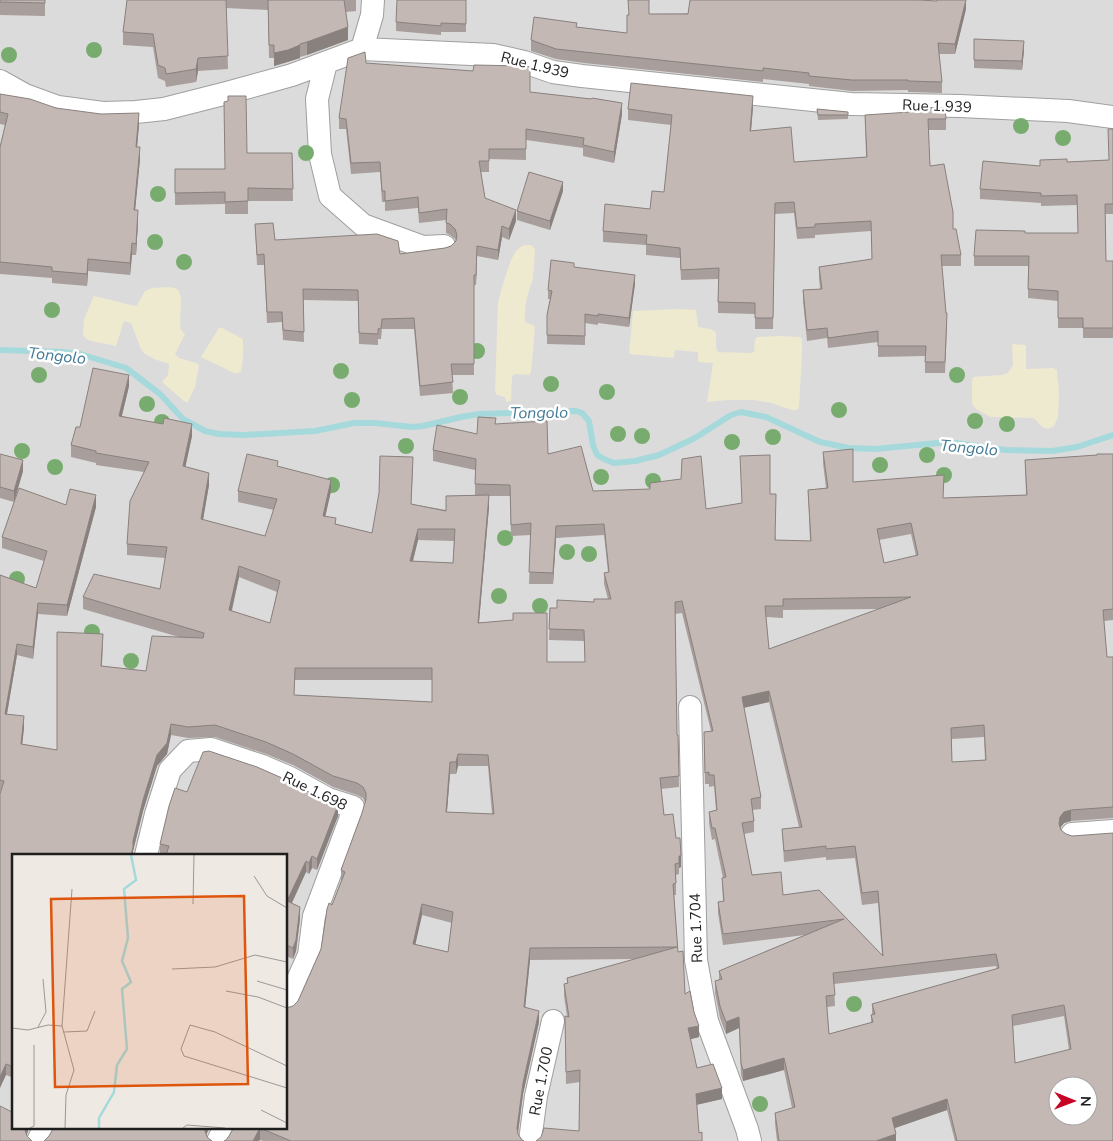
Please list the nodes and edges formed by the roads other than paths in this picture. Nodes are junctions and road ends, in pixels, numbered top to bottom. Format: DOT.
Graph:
graph roads {
  1 [pos="373,0"];
  2 [pos="362,50"];
  3 [pos="326,63"];
  4 [pos="0,81"];
  5 [pos="1113,117"];
  6 [pos="444,246"];
  7 [pos="690,707"];
  8 [pos="1113,831"];
  9 [pos="1072,834"];
  10 [pos="146,854"];
  11 [pos="288,1002"];
  12 [pos="553,1021"];
  13 [pos="44,1128"];
  14 [pos="224,1128"];
  15 [pos="38,1141"];
  16 [pos="218,1141"];
  17 [pos="530,1141"];
  18 [pos="750,1141"];
  1 -- 2 [label="street"];
  2 -- 3 [label="street, Rue 1.939"];
  2 -- 5 [label="street, Rue 1.939"];
  3 -- 4 [label="street, Rue 1.939"];
  3 -- 6 [label="street"];
  7 -- 18 [label="street, Rue 1.704"];
  8 -- 9 [label="street"];
  10 -- 11 [label="street, Rue 1.698"];
  12 -- 17 [label="street, Rue 1.700"];
  13 -- 15 [label="street"];
  14 -- 16 [label="street"];
}
